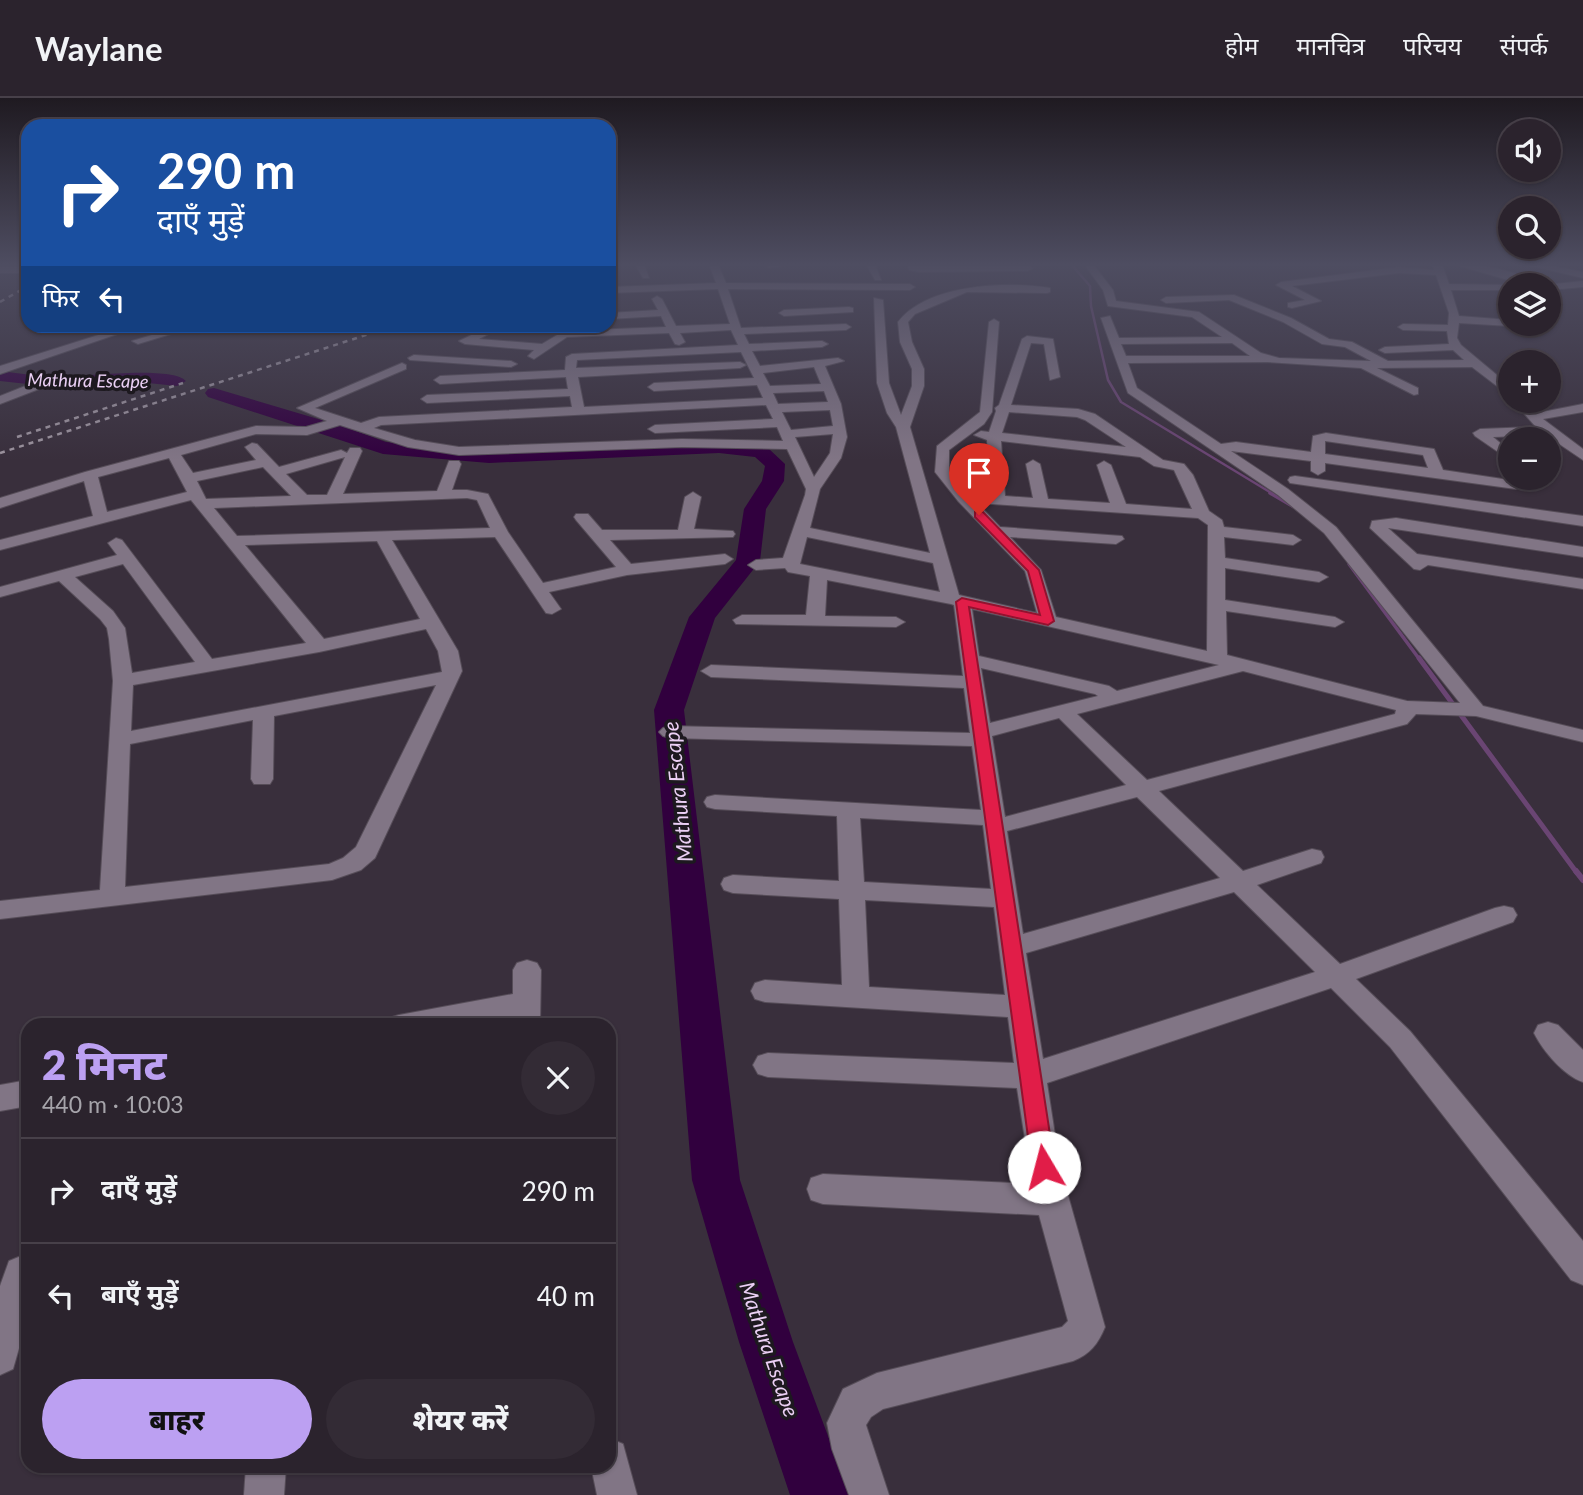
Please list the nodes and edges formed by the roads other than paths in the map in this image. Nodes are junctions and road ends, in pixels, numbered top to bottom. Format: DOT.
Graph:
graph roads {
  1 [pos="724,329"];
  2 [pos="736,329"];
  3 [pos="793,329"];
  4 [pos="887,329"];
  5 [pos="904,329"];
  6 [pos="993,329"];
  7 [pos="1219,329"];
  8 [pos="1301,329"];
  9 [pos="1452,329"];
  10 [pos="675,330"];
  11 [pos="1110,330"];
  12 [pos="616,332"];
  13 [pos="1223,332"];
  14 [pos="115,333"];
  15 [pos="167,333"];
  16 [pos="483,333"];
  17 [pos="592,333"];
  18 [pos="1235,340"];
  19 [pos="138,341"];
  20 [pos="465,341"];
  21 [pos="822,344"];
  22 [pos="800,346"];
  23 [pos="1455,347"];
  24 [pos="1383,351"];
  25 [pos="682,352"];
  26 [pos="414,358"];
  27 [pos="440,359"];
  28 [pos="1267,359"];
  29 [pos="1120,360"];
  30 [pos="838,361"];
  31 [pos="476,362"];
  32 [pos="818,363"];
  33 [pos="1475,363"];
  34 [pos="1361,365"];
  35 [pos="1386,365"];
  36 [pos="402,367"];
  37 [pos="899,369"];
  38 [pos="648,370"];
  39 [pos="571,371"];
  40 [pos="0,372"];
  41 [pos="1038,372"];
  42 [pos="440,380"];
  43 [pos="1498,382"];
  44 [pos="654,387"];
  45 [pos="828,387"];
  46 [pos="1414,391"];
  47 [pos="577,392"];
  48 [pos="768,396"];
  49 [pos="427,399"];
  50 [pos="0,400"];
  51 [pos="660,406"];
  52 [pos="833,406"];
  53 [pos="1002,408"];
  54 [pos="1583,408"];
  55 [pos="579,411"];
  56 [pos="1530,413"];
  57 [pos="1534,417"];
  58 [pos="379,421"];
  59 [pos="331,424"];
  60 [pos="903,427"];
  61 [pos="1545,427"];
  62 [pos="364,428"];
  63 [pos="839,430"];
  64 [pos="1498,432"];
  65 [pos="961,433"];
  66 [pos="1061,434"];
  67 [pos="548,435"];
  68 [pos="994,437"];
  69 [pos="1561,440"];
  70 [pos="1583,441"];
  71 [pos="1567,444"];
  72 [pos="252,447"];
  73 [pos="1498,447"];
  74 [pos="1217,448"];
  75 [pos="173,453"];
  76 [pos="1144,453"];
  77 [pos="1583,456"];
  78 [pos="1319,457"];
  79 [pos="1091,463"];
  80 [pos="454,464"];
  81 [pos="1032,464"];
  82 [pos="271,467"];
  83 [pos="1155,468"];
  84 [pos="1437,474"];
  85 [pos="90,475"];
  86 [pos="189,478"];
  87 [pos="1295,480"];
  88 [pos="1498,482"];
  89 [pos="1318,483"];
  90 [pos="813,489"];
  91 [pos="443,494"];
  92 [pos="693,497"];
  93 [pos="199,499"];
  94 [pos="333,499"];
  95 [pos="963,499"];
  96 [pos="303,500"];
  97 [pos="999,501"];
  98 [pos="0,503"];
  99 [pos="1042,503"];
  100 [pos="1120,509"];
  101 [pos="1202,514"];
  102 [pos="101,517"];
  103 [pos="582,517"];
  104 [pos="1583,521"];
  105 [pos="802,531"];
  106 [pos="995,531"];
  107 [pos="1217,531"];
  108 [pos="500,532"];
  109 [pos="685,532"];
  110 [pos="727,534"];
  111 [pos="598,535"];
  112 [pos="383,538"];
  113 [pos="5,539"];
  114 [pos="1116,539"];
  115 [pos="1293,540"];
  116 [pos="233,541"];
  117 [pos="1583,552"];
  118 [pos="725,559"];
  119 [pos="940,560"];
  120 [pos="1217,562"];
  121 [pos="1416,562"];
  122 [pos="790,564"];
  123 [pos="756,565"];
  124 [pos="627,570"];
  125 [pos="819,573"];
  126 [pos="62,575"];
  127 [pos="1319,576"];
  128 [pos="1583,584"];
  129 [pos="538,589"];
  130 [pos="0,592"];
  131 [pos="957,601"];
  132 [pos="1217,604"];
  133 [pos="552,609"];
  134 [pos="742,620"];
  135 [pos="815,621"];
  136 [pos="1048,621"];
  137 [pos="432,622"];
  138 [pos="896,622"];
  139 [pos="1335,622"];
  140 [pos="319,646"];
  141 [pos="1217,659"];
  142 [pos="1242,665"];
  143 [pos="207,666"];
  144 [pos="711,671"];
  145 [pos="972,671"];
  146 [pos="450,676"];
  147 [pos="123,681"];
  148 [pos="1114,698"];
  149 [pos="1416,708"];
  150 [pos="1470,709"];
  151 [pos="1063,711"];
  152 [pos="264,712"];
  153 [pos="670,732"];
  154 [pos="982,736"];
  155 [pos="1583,736"];
  156 [pos="119,740"];
  157 [pos="262,779"];
  158 [pos="1143,789"];
  159 [pos="715,802"];
  160 [pos="848,810"];
  161 [pos="994,822"];
  162 [pos="1312,857"];
  163 [pos="1238,882"];
  164 [pos="733,884"];
  165 [pos="850,890"];
  166 [pos="112,897"];
  167 [pos="1005,899"];
  168 [pos="0,910"];
  169 [pos="1504,915"];
  170 [pos="1012,947"];
  171 [pos="527,970"];
  172 [pos="1336,976"];
  173 [pos="765,991"];
  174 [pos="856,997"];
  175 [pos="1021,1007"];
  176 [pos="526,1014"];
  177 [pos="484,1018"];
  178 [pos="1548,1033"];
  179 [pos="768,1065"];
  180 [pos="1583,1070"];
  181 [pos="1031,1076"];
  182 [pos="21,1094"];
  183 [pos="0,1098"];
  184 [pos="823,1189"];
  185 [pos="1051,1200"];
  186 [pos="1583,1268"];
  187 [pos="17,1274"];
  188 [pos="0,1356"];
  189 [pos="266,1473"];
  190 [pos="612,1473"];
  191 [pos="264,1495"];
  192 [pos="617,1495"];
  193 [pos="869,1495"];
  1 -- 10 [label="street"];
  2 -- 48 [label="street"];
  3 -- 22 [label="street"];
  4 -- 37 [label="street"];
  5 -- 37 [label="street"];
  6 -- 65 [label="street"];
  7 -- 13 [label="street"];
  8 -- 35 [label="street"];
  9 -- 23 [label="street"];
  10 -- 12 [label="street"];
  10 -- 25 [label="street"];
  11 -- 13 [label="street"];
  11 -- 18 [label="street"];
  11 -- 29 [label="street"];
  13 -- 18 [label="street"];
  14 -- 40 [label="street"];
  15 -- 19 [label="street"];
  16 -- 20 [label="street"];
  17 -- 20 [label="street"];
  18 -- 28 [label="street"];
  20 -- 27 [label="street"];
  21 -- 22 [label="street"];
  22 -- 48 [label="street"];
  23 -- 24 [label="street"];
  23 -- 33 [label="street"];
  25 -- 39 [label="street"];
  25 -- 48 [label="street"];
  26 -- 27 [label="street"];
  27 -- 31 [label="street"];
  28 -- 29 [label="street"];
  28 -- 34 [label="street"];
  29 -- 74 [label="street"];
  30 -- 32 [label="street"];
  31 -- 39 [label="street"];
  31 -- 42 [label="street"];
  32 -- 45 [label="street"];
  32 -- 48 [label="street"];
  33 -- 35 [label="street"];
  33 -- 43 [label="street"];
  34 -- 35 [label="street"];
  34 -- 46 [label="street"];
  36 -- 59 [label="street"];
  37 -- 60 [label="street"];
  37 -- 60 [label="street"];
  38 -- 39 [label="street"];
  38 -- 44 [label="street"];
  38 -- 48 [label="street"];
  39 -- 42 [label="street"];
  39 -- 47 [label="street"];
  40 -- 50 [label="street"];
  41 -- 53 [label="street"];
  42 -- 49 [label="street"];
  44 -- 48 [label="street"];
  44 -- 51 [label="street"];
  45 -- 48 [label="street"];
  45 -- 52 [label="street"];
  47 -- 49 [label="street"];
  47 -- 55 [label="street"];
  48 -- 51 [label="street"];
  48 -- 52 [label="street"];
  48 -- 62 [label="street"];
  48 -- 63 [label="street"];
  48 -- 67 [label="street"];
  48 -- 90 [label="street"];
  49 -- 58 [label="street"];
  51 -- 55 [label="street"];
  52 -- 63 [label="street"];
  53 -- 66 [label="street"];
  53 -- 68 [label="street"];
  54 -- 57 [label="street"];
  55 -- 58 [label="street"];
  56 -- 57 [label="street"];
  57 -- 61 [label="street"];
  58 -- 62 [label="street"];
  59 -- 62 [label="street"];
  59 -- 75 [label="street"];
  60 -- 119 [label="street"];
  63 -- 90 [label="street"];
  64 -- 73 [label="street"];
  65 -- 68 [label="street"];
  65 -- 95 [label="street"];
  66 -- 68 [label="street"];
  66 -- 76 [label="street"];
  66 -- 76 [label="street"];
  66 -- 79 [label="street"];
  68 -- 97 [label="street"];
  69 -- 71 [label="street"];
  70 -- 71 [label="street"];
  71 -- 77 [label="street"];
  72 -- 82 [label="street"];
  74 -- 78 [label="street"];
  74 -- 150 [label="street"];
  75 -- 85 [label="street"];
  75 -- 86 [label="street"];
  76 -- 101 [label="street"];
  78 -- 84 [label="street"];
  78 -- 84 [label="street"];
  78 -- 89 [label="street"];
  79 -- 83 [label="street"];
  79 -- 100 [label="street"];
  80 -- 91 [label="street"];
  81 -- 99 [label="street"];
  82 -- 86 [label="street"];
  82 -- 94 [label="street"];
  82 -- 96 [label="street"];
  84 -- 88 [label="street"];
  85 -- 98 [label="street"];
  85 -- 102 [label="street"];
  86 -- 93 [label="street"];
  87 -- 89 [label="street"];
  89 -- 104 [label="street"];
  90 -- 105 [label="street"];
  91 -- 94 [label="street"];
  91 -- 108 [label="street"];
  92 -- 109 [label="street"];
  93 -- 96 [label="street"];
  93 -- 102 [label="street"];
  93 -- 116 [label="street"];
  94 -- 96 [label="street"];
  95 -- 97 [label="street"];
  95 -- 106 [label="street"];
  97 -- 99 [label="street"];
  99 -- 100 [label="street"];
  100 -- 101 [label="street"];
  101 -- 107 [label="street"];
  102 -- 113 [label="street"];
  103 -- 111 [label="street"];
  105 -- 119 [label="street"];
  105 -- 122 [label="street"];
  106 -- 114 [label="street"];
  106 -- 136 [label="street"];
  107 -- 115 [label="street"];
  107 -- 120 [label="street"];
  108 -- 112 [label="street"];
  108 -- 129 [label="street"];
  109 -- 110 [label="street"];
  109 -- 111 [label="street"];
  111 -- 124 [label="street"];
  112 -- 116 [label="street"];
  112 -- 137 [label="street"];
  116 -- 140 [label="street"];
  117 -- 121 [label="street"];
  118 -- 124 [label="street"];
  119 -- 131 [label="street"];
  120 -- 127 [label="street"];
  120 -- 132 [label="street"];
  121 -- 128 [label="street"];
  122 -- 123 [label="street"];
  122 -- 125 [label="street"];
  124 -- 129 [label="street"];
  125 -- 131 [label="street"];
  125 -- 135 [label="street"];
  126 -- 130 [label="street"];
  126 -- 143 [label="street"];
  126 -- 147 [label="street"];
  129 -- 133 [label="street"];
  131 -- 136 [label="street"];
  131 -- 145 [label="street"];
  132 -- 139 [label="street"];
  132 -- 141 [label="street"];
  134 -- 135 [label="street"];
  135 -- 138 [label="street"];
  136 -- 141 [label="street"];
  137 -- 140 [label="street"];
  137 -- 146 [label="street"];
  140 -- 143 [label="street"];
  141 -- 142 [label="street"];
  142 -- 148 [label="street"];
  142 -- 149 [label="street"];
  143 -- 147 [label="street"];
  144 -- 145 [label="street"];
  145 -- 148 [label="street"];
  145 -- 154 [label="street"];
  146 -- 152 [label="street"];
  146 -- 166 [label="street"];
  147 -- 156 [label="street"];
  148 -- 151 [label="street"];
  149 -- 150 [label="street"];
  149 -- 158 [label="street"];
  150 -- 155 [label="street"];
  151 -- 154 [label="street"];
  151 -- 158 [label="street"];
  152 -- 156 [label="street"];
  152 -- 157 [label="street"];
  153 -- 154 [label="street"];
  154 -- 161 [label="street"];
  156 -- 166 [label="street"];
  158 -- 161 [label="street"];
  158 -- 163 [label="street"];
  159 -- 160 [label="street"];
  160 -- 161 [label="street"];
  160 -- 165 [label="street"];
  161 -- 167 [label="street"];
  162 -- 163 [label="street"];
  163 -- 170 [label="street"];
  163 -- 172 [label="street"];
  164 -- 165 [label="street"];
  165 -- 167 [label="street"];
  165 -- 174 [label="street"];
  166 -- 168 [label="street"];
  167 -- 170 [label="street"];
  169 -- 172 [label="street"];
  170 -- 175 [label="street"];
  171 -- 176 [label="street"];
  172 -- 181 [label="street"];
  172 -- 186 [label="street"];
  173 -- 174 [label="street"];
  174 -- 175 [label="street"];
  175 -- 181 [label="street"];
  176 -- 177 [label="street"];
  178 -- 180 [label="street"];
  179 -- 181 [label="street"];
  181 -- 185 [label="street"];
  182 -- 183 [label="street"];
  184 -- 185 [label="street"];
  185 -- 193 [label="street"];
  187 -- 188 [label="street"];
  189 -- 191 [label="street"];
  190 -- 192 [label="street"];
}
